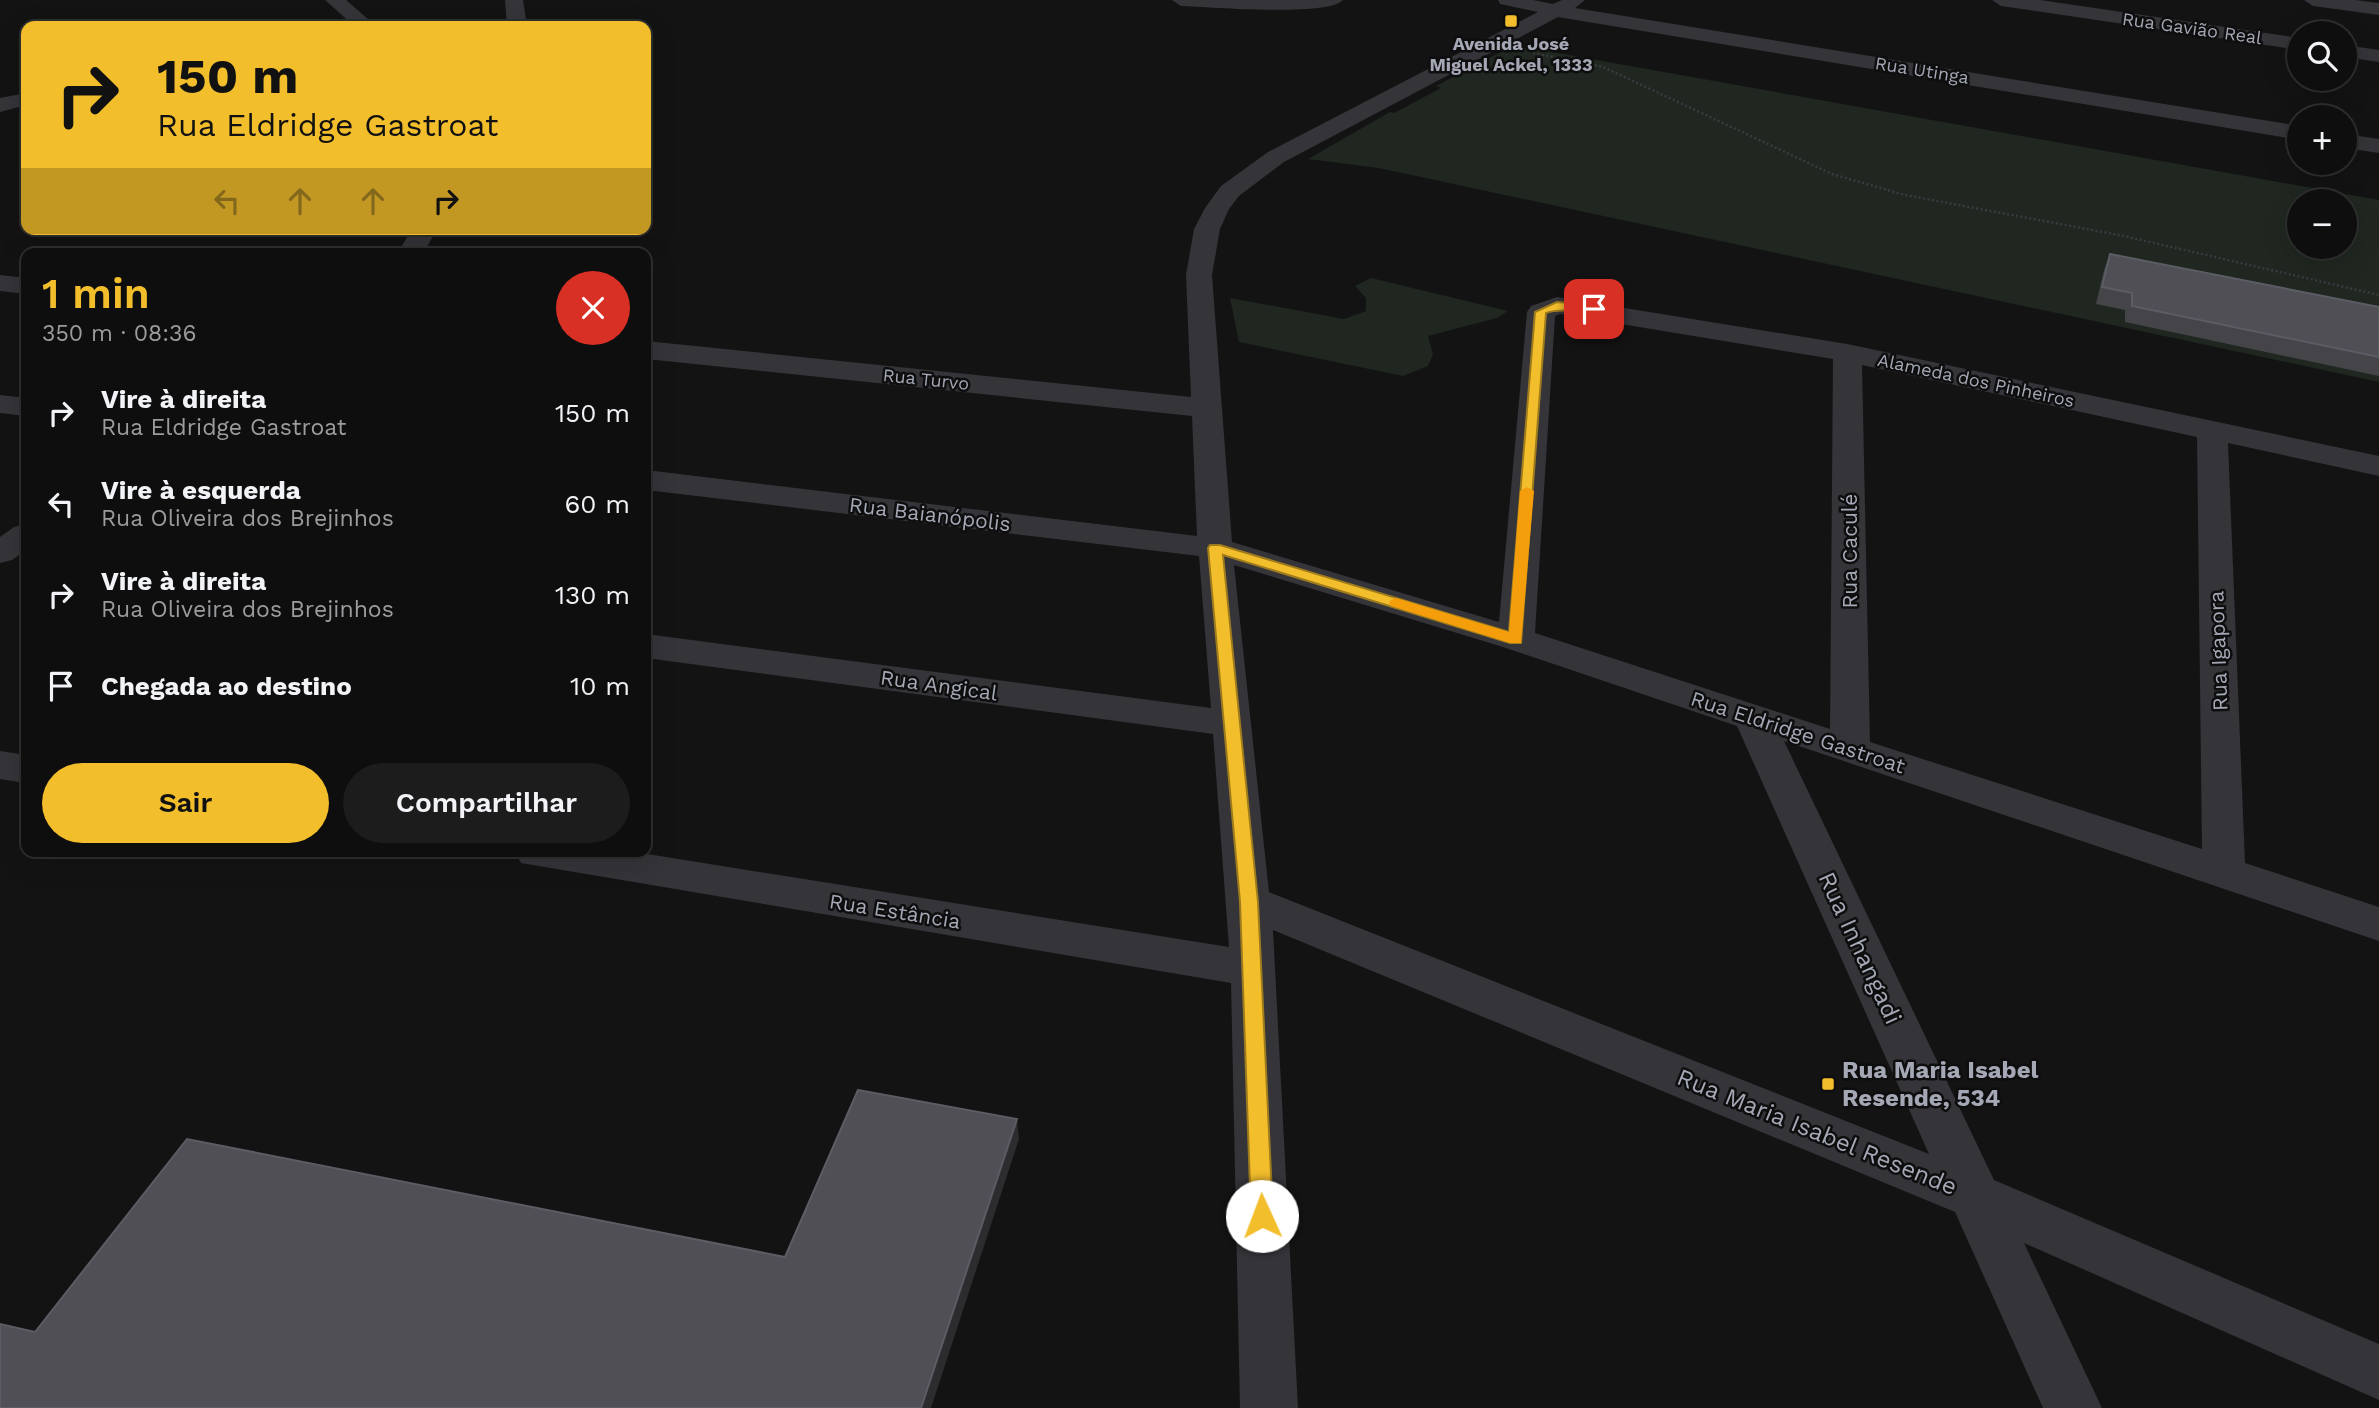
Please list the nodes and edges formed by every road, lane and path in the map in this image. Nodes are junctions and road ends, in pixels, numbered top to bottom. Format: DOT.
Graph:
graph roads {
  1 [pos="334,0"];
  2 [pos="514,0"];
  3 [pos="1181,0"];
  4 [pos="1333,0"];
  5 [pos="1507,0"];
  6 [pos="2001,0"];
  7 [pos="2313,0"];
  8 [pos="1561,5"];
  9 [pos="2115,8"];
  10 [pos="2379,9"];
  11 [pos="356,21"];
  12 [pos="516,21"];
  13 [pos="2105,38"];
  14 [pos="2287,41"];
  15 [pos="1492,45"];
  16 [pos="2357,53"];
  17 [pos="2379,56"];
  18 [pos="21,100"];
  19 [pos="0,105"];
  20 [pos="2287,131"];
  21 [pos="2357,143"];
  22 [pos="2379,146"];
  23 [pos="1199,275"];
  24 [pos="0,283"];
  25 [pos="21,285"];
  26 [pos="2379,295"];
  27 [pos="651,351"];
  28 [pos="1847,353"];
  29 [pos="0,404"];
  30 [pos="21,406"];
  31 [pos="1207,408"];
  32 [pos="2212,430"];
  33 [pos="2379,466"];
  34 [pos="651,481"];
  35 [pos="21,538"];
  36 [pos="1215,548"];
  37 [pos="0,553"];
  38 [pos="0,561"];
  39 [pos="21,563"];
  40 [pos="1516,639"];
  41 [pos="651,647"];
  42 [pos="1752,716"];
  43 [pos="1232,724"];
  44 [pos="1850,749"];
  45 [pos="0,765"];
  46 [pos="21,768"];
  47 [pos="567,857"];
  48 [pos="2224,872"];
  49 [pos="1249,902"];
  50 [pos="2379,924"];
  51 [pos="1254,969"];
  52 [pos="1977,1197"];
  53 [pos="2379,1372"];
  54 [pos="1269,1408"];
  55 [pos="2073,1408"];
  1 -- 11 [label="street"];
  2 -- 12 [label="street"];
  3 -- 4 [label="street"];
  5 -- 8 [label="street, Rua Utinga"];
  6 -- 9 [label="street, Rua Gavião Real"];
  7 -- 10 [label="street"];
  8 -- 15 [label="street"];
  8 -- 20 [label="street, Rua Utinga"];
  8 -- 23 [label="street"];
  9 -- 13 [label="street"];
  9 -- 14 [label="street, Rua Gavião Real"];
  15 -- 23 [label="street"];
  15 -- 26 [label="path"];
  16 -- 17 [label="street"];
  18 -- 19 [label="street"];
  21 -- 22 [label="street"];
  23 -- 31 [label="street"];
  24 -- 25 [label="street"];
  27 -- 31 [label="street, Rua Turvo"];
  28 -- 32 [label="street, Alameda dos Pinheiros"];
  28 -- 40 [label="street, Alameda dos Pinheiros"];
  28 -- 44 [label="street, Rua Caculé"];
  29 -- 30 [label="street"];
  31 -- 36 [label="street"];
  32 -- 33 [label="street, Alameda dos Pinheiros"];
  32 -- 48 [label="street, Rua Igapora"];
  34 -- 36 [label="street, Rua Baianópolis"];
  35 -- 37 [label="street"];
  36 -- 40 [label="street, Rua Eldridge Gastroat"];
  36 -- 43 [label="street"];
  38 -- 39 [label="street"];
  40 -- 42 [label="street, Rua Eldridge Gastroat"];
  41 -- 43 [label="street, Rua Angical"];
  42 -- 44 [label="street, Rua Eldridge Gastroat"];
  42 -- 52 [label="street, Rua Inhangadi"];
  43 -- 49 [label="street"];
  44 -- 48 [label="street, Rua Eldridge Gastroat"];
  45 -- 46 [label="street"];
  47 -- 51 [label="street, Rua Estância"];
  48 -- 50 [label="street, Rua Eldridge Gastroat"];
  49 -- 51 [label="street"];
  49 -- 52 [label="street, Rua Maria Isabel Resende"];
  51 -- 54 [label="street"];
  52 -- 53 [label="street, Rua Maria Isabel Resende"];
  52 -- 55 [label="street, Rua Inhangadi"];
}
